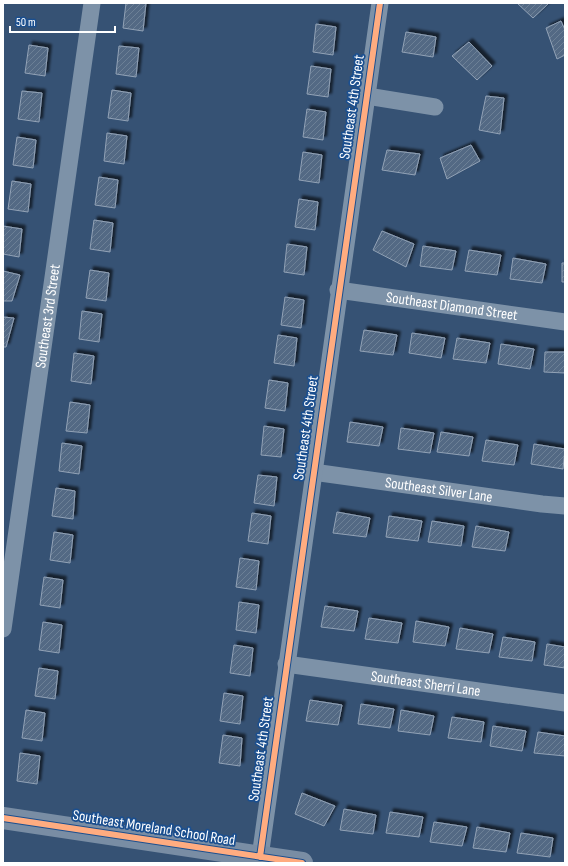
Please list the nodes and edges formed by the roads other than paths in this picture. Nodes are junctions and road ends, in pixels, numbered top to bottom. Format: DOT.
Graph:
graph roads {
  1 [pos="92,3"];
  2 [pos="380,3"];
  3 [pos="367,96"];
  4 [pos="435,107"];
  5 [pos="338,290"];
  6 [pos="565,322"];
  7 [pos="313,472"];
  8 [pos="565,506"];
  9 [pos="3,628"];
  10 [pos="286,664"];
  11 [pos="565,703"];
  12 [pos="3,818"];
  13 [pos="260,857"];
  14 [pos="302,863"];
  1 -- 9 [label="street, Southeast 3rd Street"];
  2 -- 3 [label="street, Southeast 4th Street"];
  3 -- 4 [label="street"];
  3 -- 5 [label="street, Southeast 4th Street"];
  5 -- 6 [label="street, Southeast Diamond Street"];
  5 -- 7 [label="street, Southeast 4th Street"];
  7 -- 8 [label="street, Southeast Silver Lane"];
  7 -- 10 [label="street, Southeast 4th Street"];
  10 -- 11 [label="street, Southeast Sherri Lane"];
  10 -- 13 [label="street, Southeast 4th Street"];
  12 -- 13 [label="main road, Southeast Moreland School Road"];
  13 -- 14 [label="main road, Southeast Moreland School Road"];
}
